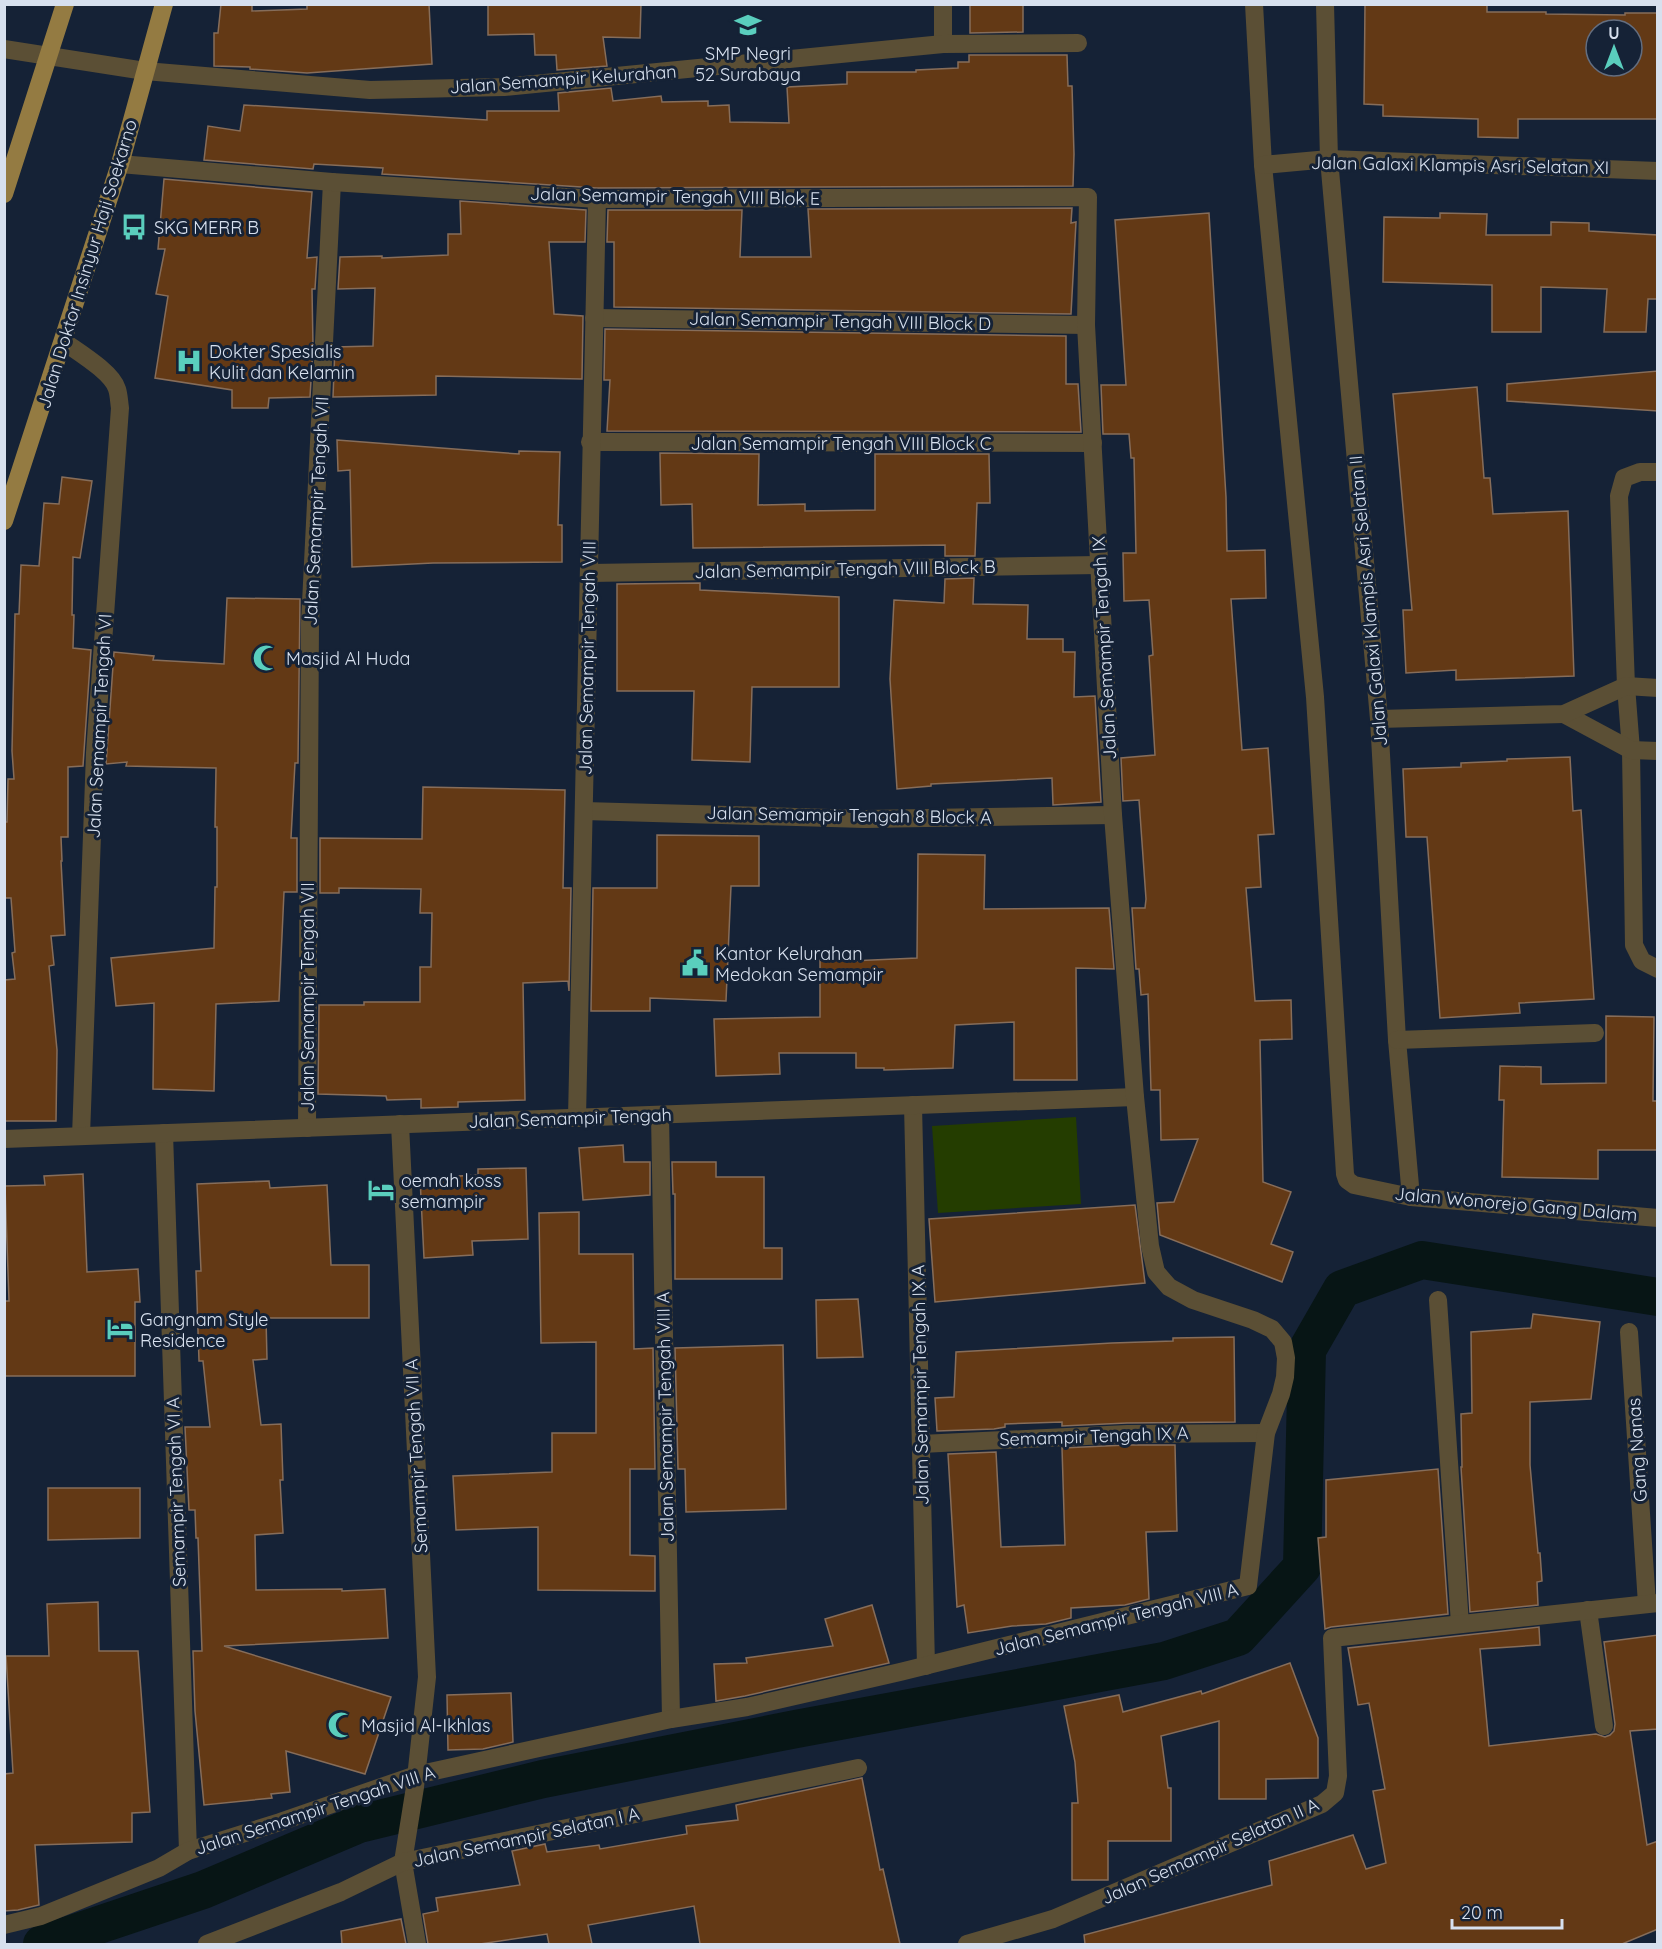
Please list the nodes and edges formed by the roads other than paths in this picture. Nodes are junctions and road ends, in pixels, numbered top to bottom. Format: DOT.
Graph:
graph roads {
  1 [pos="65,4"];
  2 [pos="164,4"];
  3 [pos="943,4"];
  4 [pos="1254,4"];
  5 [pos="1325,4"];
  6 [pos="1078,43"];
  7 [pos="943,44"];
  8 [pos="4,50"];
  9 [pos="49,57"];
  10 [pos="145,71"];
  11 [pos="1329,159"];
  12 [pos="120,164"];
  13 [pos="1263,165"];
  14 [pos="1658,171"];
  15 [pos="332,182"];
  16 [pos="4,194"];
  17 [pos="1088,197"];
  18 [pos="597,199"];
  19 [pos="594,318"];
  20 [pos="1086,325"];
  21 [pos="63,341"];
  22 [pos="590,442"];
  23 [pos="1093,443"];
  24 [pos="1658,472"];
  25 [pos="4,521"];
  26 [pos="1099,566"];
  27 [pos="590,573"];
  28 [pos="1626,686"];
  29 [pos="1658,688"];
  30 [pos="1564,714"];
  31 [pos="1379,719"];
  32 [pos="1631,750"];
  33 [pos="1658,750"];
  34 [pos="584,811"];
  35 [pos="1113,815"];
  36 [pos="1658,969"];
  37 [pos="1595,1033"];
  38 [pos="1397,1040"];
  39 [pos="1135,1097"];
  40 [pos="913,1105"];
  41 [pos="660,1115"];
  42 [pos="577,1118"];
  43 [pos="400,1124"];
  44 [pos="307,1128"];
  45 [pos="164,1133"];
  46 [pos="81,1136"];
  47 [pos="4,1139"];
  48 [pos="1411,1197"];
  49 [pos="1658,1218"];
  50 [pos="1437,1300"];
  51 [pos="1629,1332"];
  52 [pos="1266,1433"];
  53 [pos="921,1444"];
  54 [pos="1652,1604"];
  55 [pos="1588,1610"];
  56 [pos="1460,1623"];
  57 [pos="926,1666"];
  58 [pos="671,1719"];
  59 [pos="1604,1726"];
  60 [pos="858,1768"];
  61 [pos="415,1781"];
  62 [pos="188,1851"];
  63 [pos="403,1862"];
  64 [pos="4,1924"];
  65 [pos="207,1944"];
  66 [pos="417,1944"];
  67 [pos="967,1944"];
  1 -- 9 [label="main road"];
  2 -- 10 [label="main road, Jalan Doktor Insinyur Haji Soekarno"];
  3 -- 7 [label="street"];
  4 -- 13 [label="street"];
  5 -- 11 [label="street, Jalan Galaxi Klampis Asri Selatan II"];
  6 -- 7 [label="street, Jalan Semampir Kelurahan"];
  7 -- 10 [label="street, Jalan Semampir Kelurahan"];
  8 -- 9 [label="street, Jalan Semampir Kelurahan"];
  9 -- 10 [label="street, Jalan Semampir Kelurahan"];
  9 -- 16 [label="main road"];
  10 -- 12 [label="main road, Jalan Doktor Insinyur Haji Soekarno"];
  11 -- 13 [label="street, Jalan Galaxi Klampis Asri Selatan XI"];
  11 -- 14 [label="street, Jalan Galaxi Klampis Asri Selatan XI"];
  11 -- 31 [label="street, Jalan Galaxi Klampis Asri Selatan II"];
  12 -- 15 [label="street, Jalan Semampir Tengah VIII Blok E"];
  12 -- 21 [label="main road, Jalan Doktor Insinyur Haji Soekarno"];
  13 -- 48 [label="street, Jalan Wonorejo Gang Dalam"];
  15 -- 18 [label="street, Jalan Semampir Tengah VIII Blok E"];
  15 -- 44 [label="street, Jalan Semampir Tengah VII"];
  17 -- 18 [label="street, Jalan Semampir Tengah VIII Blok E"];
  17 -- 20 [label="street, Jalan Semampir Tengah IX"];
  18 -- 19 [label="street, Jalan Semampir Tengah VIII"];
  19 -- 20 [label="street, Jalan Semampir Tengah VIII Block D"];
  19 -- 22 [label="street, Jalan Semampir Tengah VIII"];
  20 -- 23 [label="street, Jalan Semampir Tengah IX"];
  21 -- 25 [label="main road, Jalan Doktor Insinyur Haji Soekarno"];
  21 -- 46 [label="street, Jalan Semampir Tengah VI"];
  22 -- 23 [label="street, Jalan Semampir Tengah VIII Block C"];
  22 -- 27 [label="street, Jalan Semampir Tengah VIII"];
  23 -- 26 [label="street, Jalan Semampir Tengah IX"];
  24 -- 28 [label="street"];
  26 -- 27 [label="street, Jalan Semampir Tengah VIII Block B"];
  26 -- 35 [label="street, Jalan Semampir Tengah IX"];
  27 -- 34 [label="street, Jalan Semampir Tengah VIII"];
  28 -- 29 [label="street"];
  28 -- 30 [label="street"];
  28 -- 32 [label="street"];
  30 -- 31 [label="street"];
  30 -- 32 [label="street"];
  31 -- 38 [label="street, Jalan Galaxi Klampis Asri Selatan II"];
  32 -- 33 [label="street"];
  32 -- 36 [label="street"];
  34 -- 35 [label="street, Jalan Semampir Tengah 8 Block A"];
  34 -- 42 [label="street, Jalan Semampir Tengah VIII"];
  35 -- 39 [label="street, Jalan Semampir Tengah IX"];
  37 -- 38 [label="street"];
  38 -- 48 [label="street, Jalan Galaxi Klampis Asri Selatan II"];
  39 -- 40 [label="street, Jalan Semampir Tengah"];
  39 -- 52 [label="street, Jalan Semampir Tengah VIII A"];
  40 -- 41 [label="street, Jalan Semampir Tengah"];
  40 -- 53 [label="street, Jalan Semampir Tengah IX A"];
  41 -- 42 [label="street, Jalan Semampir Tengah"];
  41 -- 58 [label="street, Jalan Semampir Tengah VIII A"];
  42 -- 43 [label="street, Jalan Semampir Tengah"];
  43 -- 44 [label="street, Jalan Semampir Tengah"];
  43 -- 61 [label="street, Semampir Tengah VII A"];
  44 -- 45 [label="street, Jalan Semampir Tengah"];
  45 -- 46 [label="street, Jalan Semampir Tengah"];
  45 -- 62 [label="street, Semampir Tengah VI A"];
  46 -- 47 [label="street, Jalan Semampir Tengah"];
  48 -- 49 [label="street, Jalan Wonorejo Gang Dalam"];
  50 -- 56 [label="street"];
  51 -- 54 [label="street, Gang Nanas"];
  52 -- 53 [label="street, Semampir Tengah IX A"];
  52 -- 57 [label="street, Jalan Semampir Tengah VIII A"];
  53 -- 57 [label="street, Jalan Semampir Tengah IX A"];
  54 -- 55 [label="street, Jalan Semampir Selatan II A"];
  55 -- 56 [label="street, Jalan Semampir Selatan II A"];
  55 -- 59 [label="street"];
  56 -- 67 [label="street, Jalan Semampir Selatan II A"];
  57 -- 58 [label="street, Jalan Semampir Tengah VIII A"];
  58 -- 61 [label="street, Jalan Semampir Tengah VIII A"];
  60 -- 63 [label="street, Jalan Semampir Selatan I A"];
  61 -- 62 [label="street, Jalan Semampir Tengah VIII A"];
  61 -- 63 [label="street, Semampir Tengah VII A"];
  62 -- 64 [label="street, Jalan Semampir Tengah VIII A"];
  63 -- 65 [label="street, Jalan Semampir Selatan I A"];
  63 -- 66 [label="street, Semampir Tengah VII A"];
}
